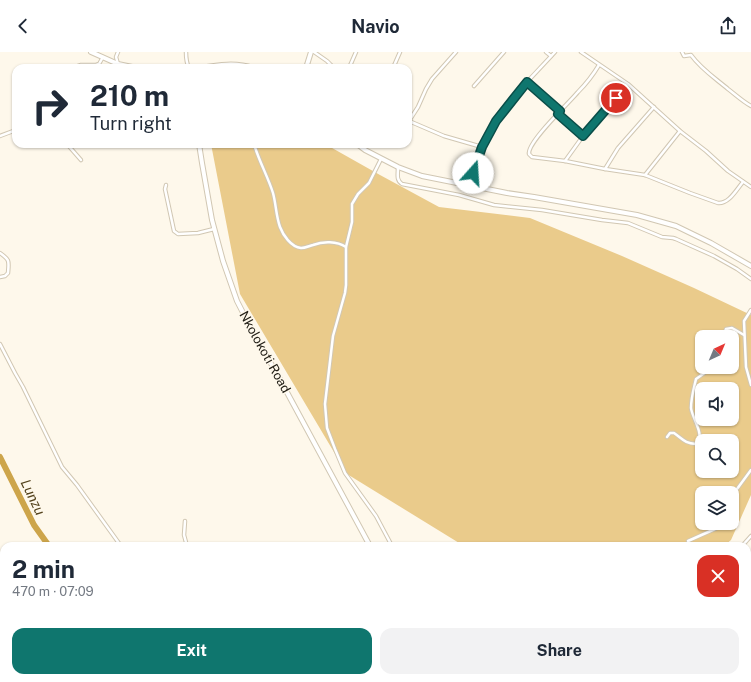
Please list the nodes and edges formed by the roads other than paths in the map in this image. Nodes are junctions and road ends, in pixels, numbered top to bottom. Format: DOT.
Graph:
graph roads {
  1 [pos="91,52"];
  2 [pos="118,52"];
  3 [pos="186,52"];
  4 [pos="311,52"];
  5 [pos="314,52"];
  6 [pos="356,52"];
  7 [pos="400,52"];
  8 [pos="456,52"];
  9 [pos="504,52"];
  10 [pos="546,52"];
  11 [pos="555,52"];
  12 [pos="581,52"];
  13 [pos="682,52"];
  14 [pos="551,56"];
  15 [pos="103,57"];
  16 [pos="98,64"];
  17 [pos="118,64"];
  18 [pos="187,64"];
  19 [pos="307,64"];
  20 [pos="330,64"];
  21 [pos="351,64"];
  22 [pos="396,64"];
  23 [pos="599,65"];
  24 [pos="527,82"];
  25 [pos="628,84"];
  26 [pos="474,86"];
  27 [pos="751,106"];
  28 [pos="654,107"];
  29 [pos="560,111"];
  30 [pos="558,114"];
  31 [pos="412,116"];
  32 [pos="412,121"];
  33 [pos="680,131"];
  34 [pos="12,132"];
  35 [pos="0,136"];
  36 [pos="583,136"];
  37 [pos="482,147"];
  38 [pos="70,148"];
  39 [pos="200,148"];
  40 [pos="256,148"];
  41 [pos="364,148"];
  42 [pos="381,158"];
  43 [pos="81,160"];
  44 [pos="565,161"];
  45 [pos="398,167"];
  46 [pos="605,169"];
  47 [pos="644,175"];
  48 [pos="743,182"];
  49 [pos="166,185"];
  50 [pos="468,186"];
  51 [pos="751,187"];
  52 [pos="215,229"];
  53 [pos="346,247"];
  54 [pos="0,252"];
  55 [pos="751,266"];
  56 [pos="0,277"];
  57 [pos="751,279"];
  58 [pos="751,310"];
  59 [pos="726,330"];
  60 [pos="735,330"];
  61 [pos="739,333"];
  62 [pos="744,336"];
  63 [pos="0,344"];
  64 [pos="703,374"];
  65 [pos="751,385"];
  66 [pos="667,437"];
  67 [pos="751,470"];
  68 [pos="739,486"];
  69 [pos="185,521"];
  70 [pos="713,530"];
  71 [pos="688,541"];
  72 [pos="118,542"];
  73 [pos="186,542"];
  74 [pos="368,542"];
  75 [pos="390,542"];
  1 -- 15 [label="main road"];
  2 -- 17 [label="street"];
  3 -- 18 [label="street"];
  4 -- 19 [label="main road"];
  5 -- 20 [label="street"];
  6 -- 21 [label="street"];
  7 -- 22 [label="street"];
  8 -- 31 [label="street"];
  9 -- 26 [label="street"];
  10 -- 14 [label="street"];
  11 -- 14 [label="street"];
  12 -- 23 [label="street"];
  13 -- 27 [label="street"];
  14 -- 24 [label="street"];
  15 -- 16 [label="street"];
  15 -- 17 [label="main road"];
  23 -- 25 [label="street"];
  23 -- 29 [label="street"];
  24 -- 29 [label="street"];
  24 -- 37 [label="street"];
  25 -- 28 [label="street"];
  25 -- 36 [label="street"];
  28 -- 33 [label="street"];
  28 -- 46 [label="street"];
  29 -- 30 [label="street"];
  30 -- 36 [label="street"];
  30 -- 44 [label="street"];
  32 -- 37 [label="street"];
  33 -- 47 [label="street"];
  33 -- 48 [label="street"];
  34 -- 35 [label="street"];
  36 -- 44 [label="street"];
  37 -- 50 [label="street"];
  38 -- 43 [label="street"];
  39 -- 52 [label="main road, Nkolokoti Road"];
  40 -- 53 [label="street"];
  41 -- 42 [label="main road"];
  42 -- 45 [label="main road"];
  42 -- 53 [label="street"];
  44 -- 46 [label="street"];
  45 -- 50 [label="main road"];
  45 -- 57 [label="street"];
  46 -- 47 [label="street"];
  47 -- 48 [label="street"];
  48 -- 51 [label="street"];
  49 -- 52 [label="street"];
  50 -- 55 [label="main road"];
  52 -- 74 [label="main road, Nkolokoti Road"];
  53 -- 75 [label="street"];
  54 -- 56 [label="street"];
  58 -- 62 [label="street"];
  59 -- 60 [label="street"];
  61 -- 62 [label="street"];
  62 -- 65 [label="street"];
  63 -- 72 [label="street"];
  64 -- 66 [label="street"];
  67 -- 68 [label="street"];
  69 -- 73 [label="street"];
  70 -- 71 [label="street"];
}
